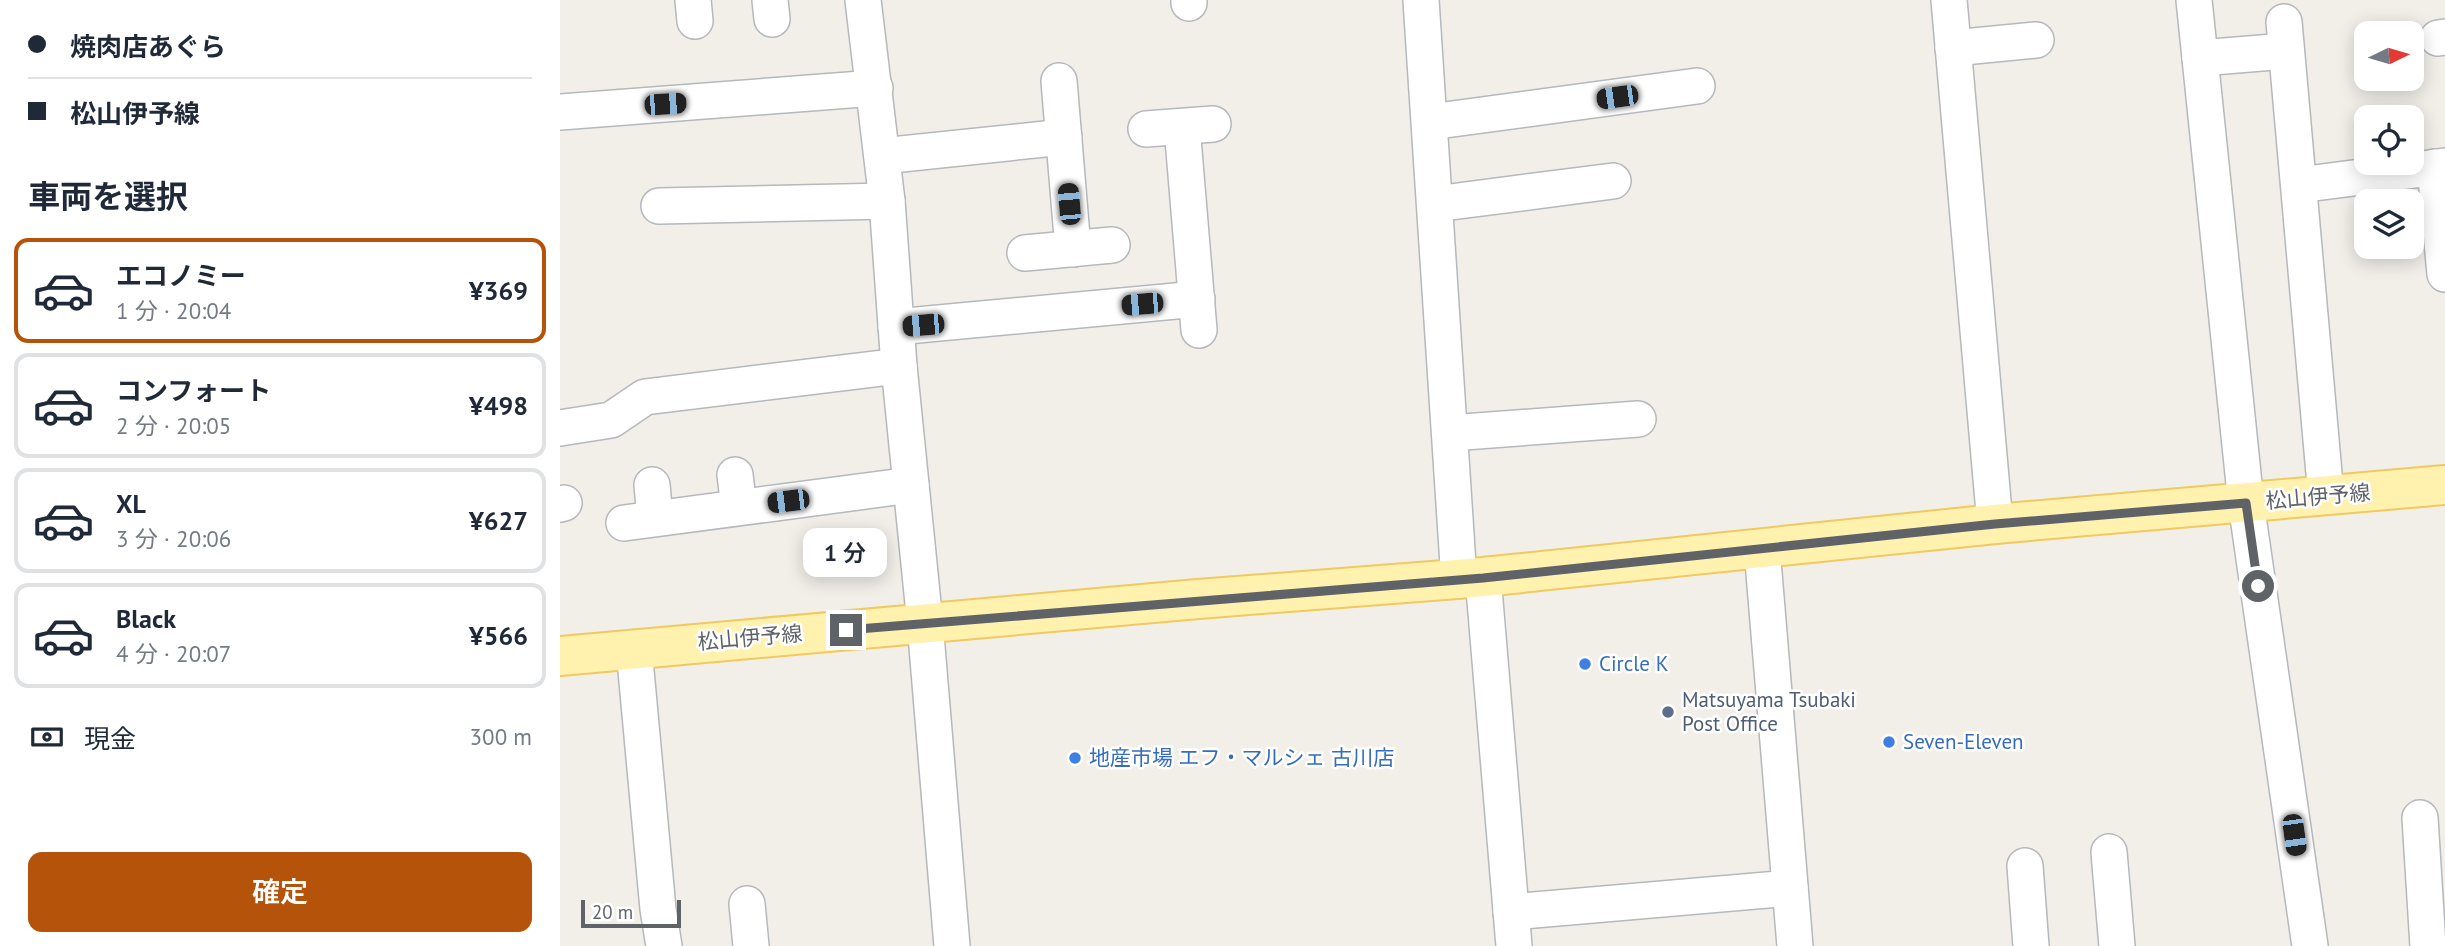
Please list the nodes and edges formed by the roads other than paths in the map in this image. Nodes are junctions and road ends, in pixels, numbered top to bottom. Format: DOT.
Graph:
graph roads {
  1 [pos="863,0"];
  2 [pos="1421,0"];
  3 [pos="1949,0"];
  4 [pos="2194,0"];
  5 [pos="2036,40"];
  6 [pos="1953,48"];
  7 [pos="2200,58"];
  8 [pos="1059,81"];
  9 [pos="1697,86"];
  10 [pos="875,88"];
  11 [pos="560,112"];
  12 [pos="1430,122"];
  13 [pos="1146,129"];
  14 [pos="1063,137"];
  15 [pos="882,156"];
  16 [pos="2440,167"];
  17 [pos="1613,181"];
  18 [pos="2299,185"];
  19 [pos="887,201"];
  20 [pos="1435,204"];
  21 [pos="659,205"];
  22 [pos="1112,245"];
  23 [pos="1073,249"];
  24 [pos="1025,253"];
  25 [pos="2445,274"];
  26 [pos="896,327"];
  27 [pos="899,366"];
  28 [pos="1638,419"];
  29 [pos="560,428"];
  30 [pos="1450,433"];
  31 [pos="911,485"];
  32 [pos="2445,485"];
  33 [pos="2326,496"];
  34 [pos="2246,503"];
  35 [pos="643,509"];
  36 [pos="1995,524"];
  37 [pos="1762,549"];
  38 [pos="1471,579"];
  39 [pos="925,622"];
  40 [pos="634,649"];
  41 [pos="560,656"];
  42 [pos="2420,818"];
  43 [pos="2109,852"];
  44 [pos="2025,866"];
  45 [pos="1790,888"];
  46 [pos="747,904"];
  47 [pos="1512,929"];
  48 [pos="664,946"];
  49 [pos="751,946"];
  50 [pos="952,946"];
  51 [pos="1795,946"];
  52 [pos="2031,946"];
  53 [pos="2118,946"];
  54 [pos="2310,946"];
  55 [pos="2428,946"];
  1 -- 10 [label="street"];
  2 -- 12 [label="street"];
  3 -- 6 [label="street"];
  4 -- 7 [label="street"];
  5 -- 6 [label="street"];
  6 -- 36 [label="street"];
  7 -- 18 [label="street"];
  7 -- 34 [label="street"];
  8 -- 14 [label="street"];
  9 -- 12 [label="street"];
  10 -- 11 [label="street"];
  10 -- 15 [label="street"];
  12 -- 20 [label="street"];
  13 -- 26 [label="street"];
  14 -- 15 [label="street"];
  14 -- 23 [label="street"];
  15 -- 19 [label="street"];
  16 -- 18 [label="street"];
  16 -- 25 [label="street"];
  17 -- 20 [label="street"];
  18 -- 33 [label="street"];
  19 -- 21 [label="street"];
  19 -- 26 [label="street"];
  20 -- 30 [label="street"];
  22 -- 23 [label="street"];
  23 -- 24 [label="street"];
  26 -- 27 [label="street"];
  27 -- 29 [label="street"];
  27 -- 31 [label="street"];
  28 -- 30 [label="street"];
  30 -- 38 [label="street"];
  31 -- 35 [label="street"];
  31 -- 39 [label="street"];
  32 -- 33 [label="main road, 松山伊予線"];
  33 -- 34 [label="main road, 松山伊予線"];
  34 -- 36 [label="main road, 松山伊予線"];
  34 -- 54 [label="street"];
  36 -- 37 [label="main road, 松山伊予線"];
  37 -- 38 [label="main road, 松山伊予線"];
  37 -- 45 [label="street"];
  38 -- 39 [label="main road, 松山伊予線"];
  38 -- 47 [label="street"];
  39 -- 40 [label="main road, 松山伊予線"];
  39 -- 50 [label="street"];
  40 -- 41 [label="main road, 松山伊予線"];
  40 -- 48 [label="street"];
  42 -- 55 [label="street"];
  43 -- 53 [label="street"];
  44 -- 52 [label="street"];
  45 -- 47 [label="street"];
  45 -- 51 [label="street"];
  46 -- 49 [label="street"];
}
